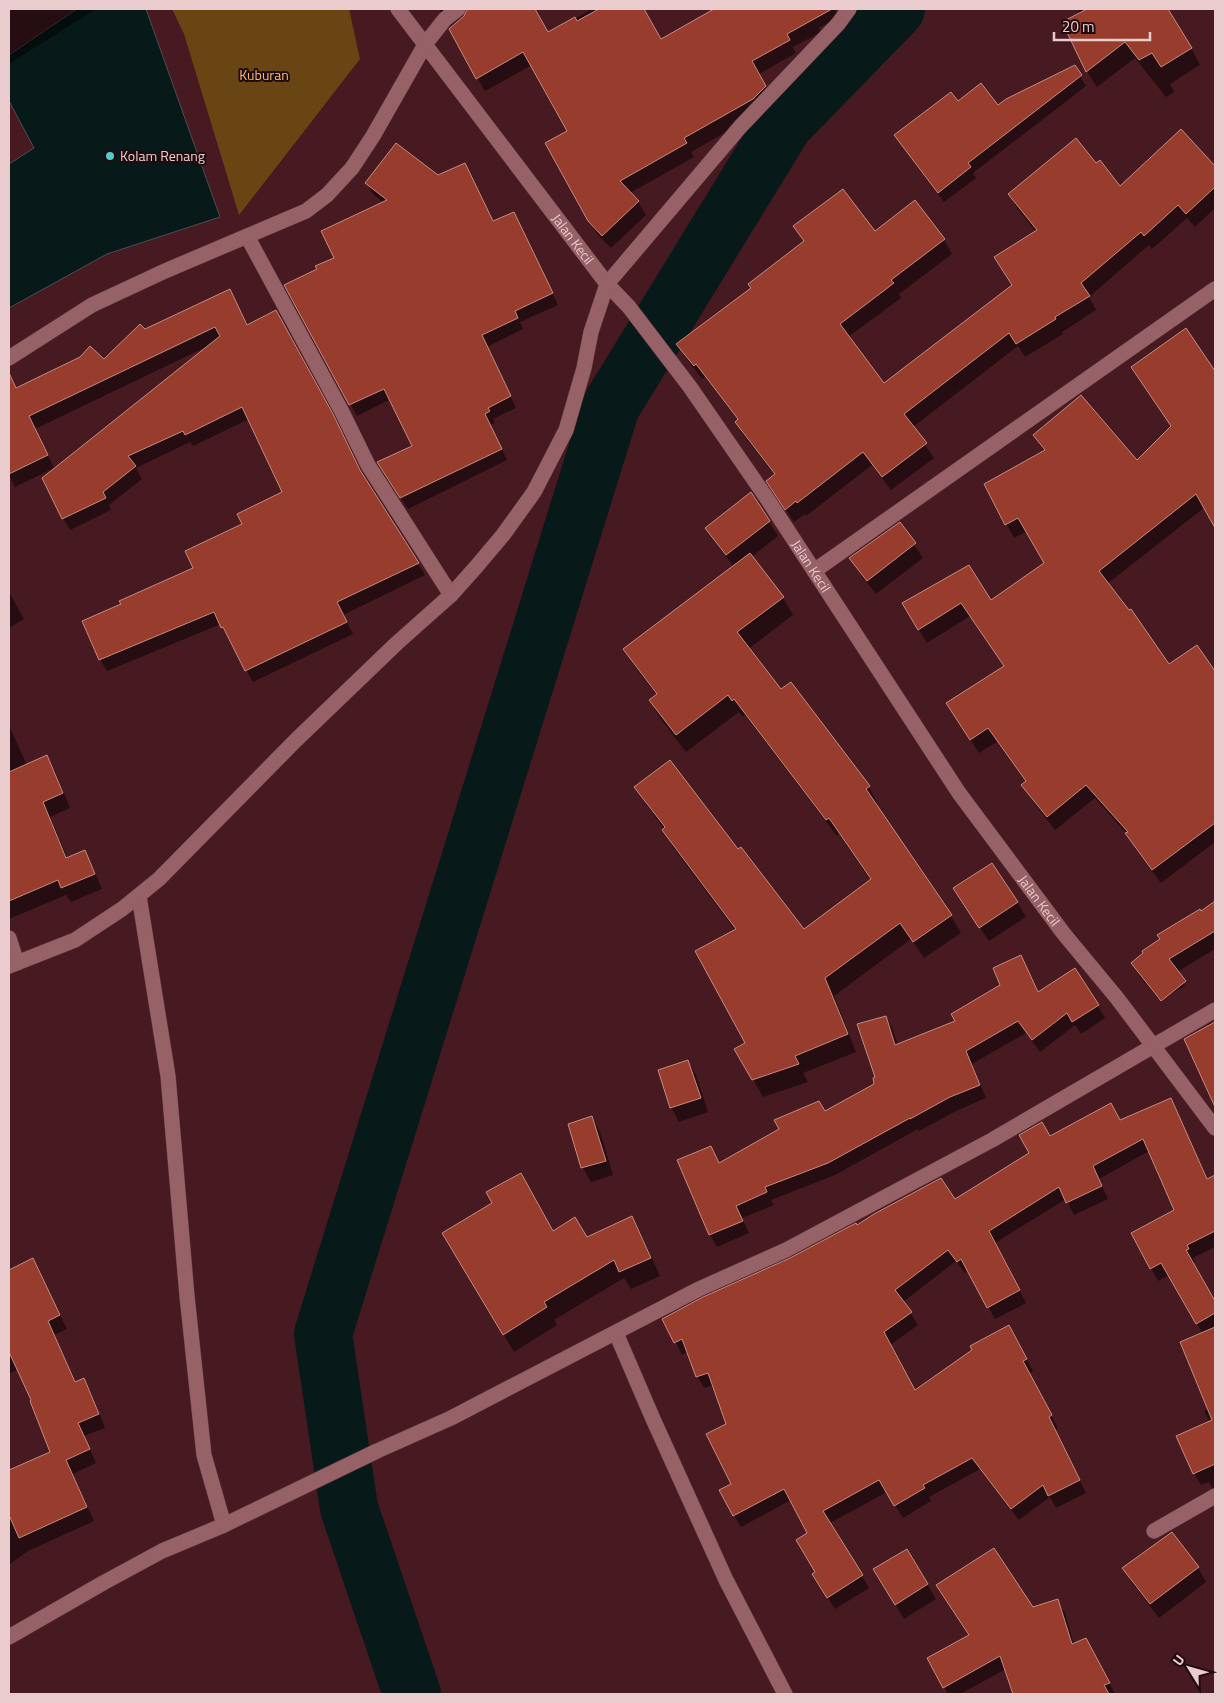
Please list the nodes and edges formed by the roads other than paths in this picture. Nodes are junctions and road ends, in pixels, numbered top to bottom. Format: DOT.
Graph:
graph roads {
  1 [pos="398,9"];
  2 [pos="458,9"];
  3 [pos="849,9"];
  4 [pos="426,43"];
  5 [pos="247,236"];
  6 [pos="607,284"];
  7 [pos="1215,289"];
  8 [pos="9,358"];
  9 [pos="814,571"];
  10 [pos="451,595"];
  11 [pos="139,896"];
  12 [pos="9,938"];
  13 [pos="13,965"];
  14 [pos="1215,1010"];
  15 [pos="1152,1047"];
  16 [pos="1215,1128"];
  17 [pos="616,1333"];
  18 [pos="1215,1496"];
  19 [pos="224,1525"];
  20 [pos="1154,1530"];
  21 [pos="9,1637"];
  22 [pos="785,1694"];
  1 -- 4 [label="street, Jalan Kecil"];
  2 -- 4 [label="street"];
  3 -- 6 [label="street"];
  4 -- 5 [label="street"];
  4 -- 6 [label="street, Jalan Kecil"];
  5 -- 8 [label="street"];
  5 -- 10 [label="street"];
  6 -- 9 [label="street, Jalan Kecil"];
  6 -- 10 [label="street"];
  7 -- 9 [label="street"];
  9 -- 15 [label="street, Jalan Kecil"];
  10 -- 11 [label="street"];
  11 -- 13 [label="street"];
  11 -- 19 [label="street"];
  12 -- 13 [label="street"];
  14 -- 15 [label="street"];
  15 -- 16 [label="street, Jalan Kecil"];
  15 -- 17 [label="street"];
  17 -- 19 [label="street"];
  17 -- 22 [label="street"];
  18 -- 20 [label="street"];
  19 -- 21 [label="street"];
}
